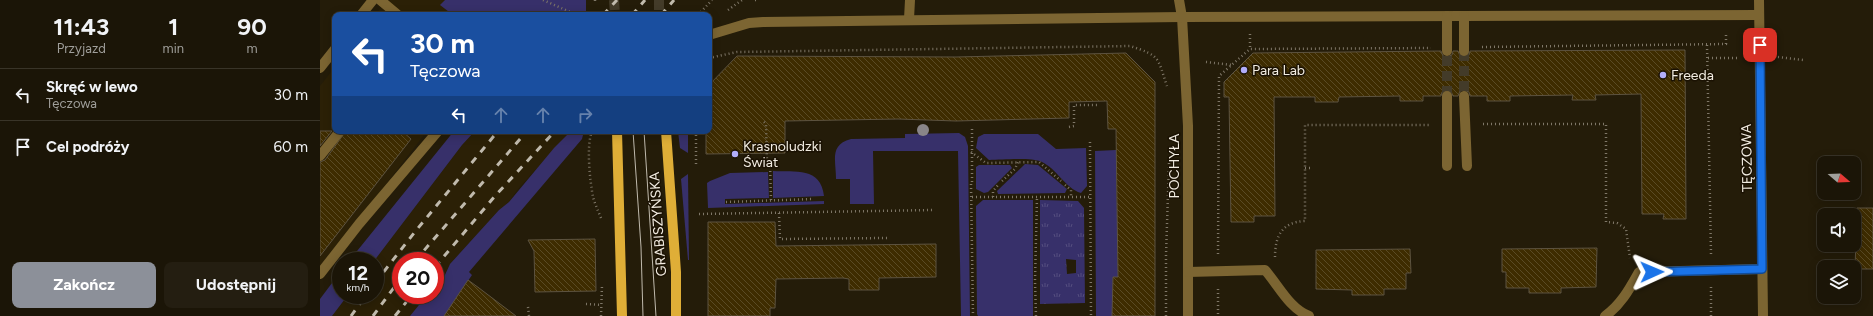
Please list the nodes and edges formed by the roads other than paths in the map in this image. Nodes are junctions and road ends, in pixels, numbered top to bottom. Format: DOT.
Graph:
graph roads {
  1 [pos="373,0"];
  2 [pos="380,0"];
  3 [pos="910,0"];
  4 [pos="1179,0"];
  5 [pos="1759,0"];
  6 [pos="364,12"];
  7 [pos="394,12"];
  8 [pos="1760,15"];
  9 [pos="1447,16"];
  10 [pos="1464,16"];
  11 [pos="1182,17"];
  12 [pos="909,19"];
  13 [pos="712,34"];
  14 [pos="1447,51"];
  15 [pos="1464,51"];
  16 [pos="332,53"];
  17 [pos="320,68"];
  18 [pos="1447,96"];
  19 [pos="1464,96"];
  20 [pos="338,134"];
  21 [pos="432,134"];
  22 [pos="617,134"];
  23 [pos="666,134"];
  24 [pos="320,156"];
  25 [pos="1447,166"];
  26 [pos="1467,166"];
  27 [pos="1762,269"];
  28 [pos="1188,272"];
  29 [pos="320,274"];
  30 [pos="622,316"];
  31 [pos="676,316"];
  32 [pos="1188,316"];
  33 [pos="1309,316"];
  34 [pos="1605,316"];
  35 [pos="1763,316"];
  1 -- 6 [label="street"];
  2 -- 7 [label="street"];
  3 -- 12 [label="street"];
  4 -- 11 [label="street, POCHYŁA"];
  5 -- 8 [label="street, TĘCZOWA"];
  8 -- 10 [label="street"];
  8 -- 27 [label="street, TĘCZOWA"];
  9 -- 10 [label="street"];
  9 -- 11 [label="street"];
  9 -- 14 [label="street"];
  10 -- 15 [label="street"];
  11 -- 12 [label="street"];
  11 -- 28 [label="street, POCHYŁA"];
  12 -- 13 [label="street"];
  16 -- 17 [label="street"];
  18 -- 25 [label="street"];
  19 -- 26 [label="street"];
  20 -- 24 [label="street"];
  21 -- 29 [label="street"];
  22 -- 30 [label="main road"];
  23 -- 31 [label="main road, GRABISZYŃSKA"];
  27 -- 34 [label="street"];
  27 -- 35 [label="street, TĘCZOWA"];
  28 -- 32 [label="street, POCHYŁA"];
  28 -- 33 [label="street"];
}
